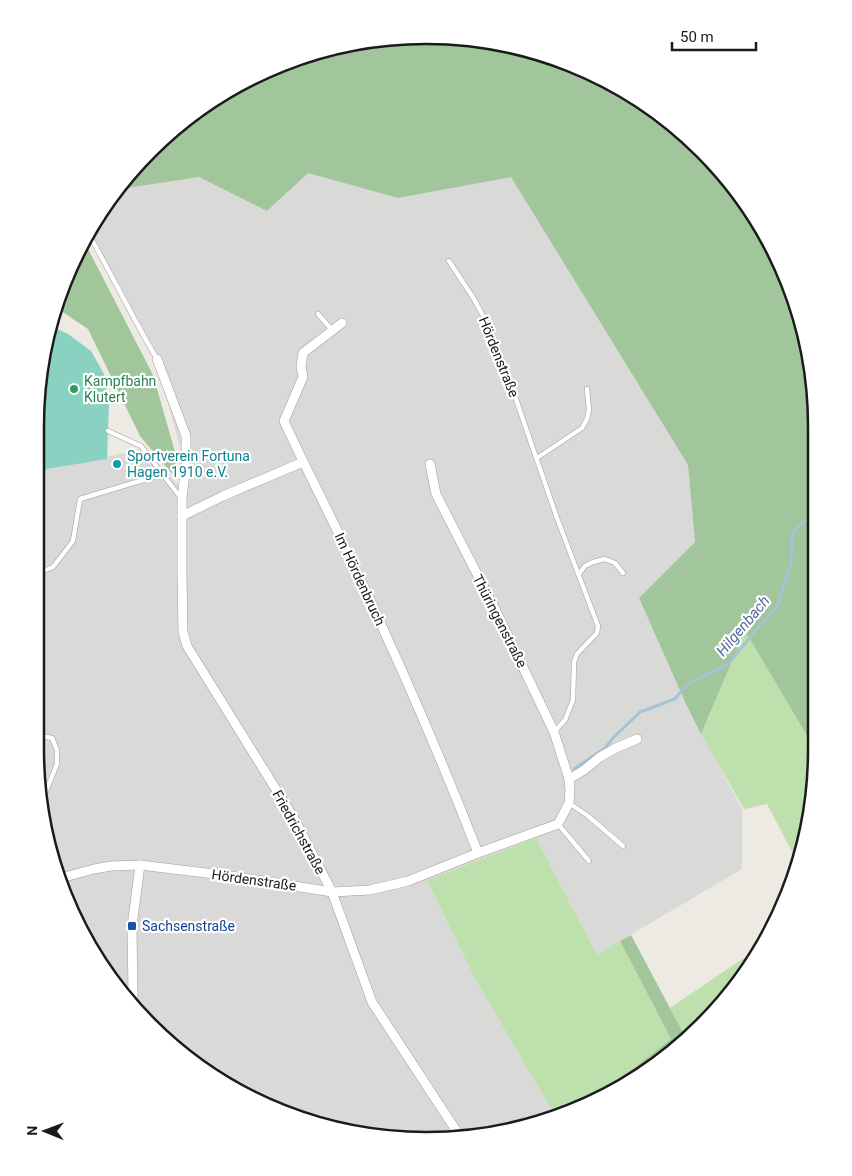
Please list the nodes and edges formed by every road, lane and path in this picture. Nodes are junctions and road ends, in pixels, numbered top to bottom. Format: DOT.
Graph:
graph roads {
  1 [pos="92,240"];
  2 [pos="449,261"];
  3 [pos="318,314"];
  4 [pos="342,323"];
  5 [pos="332,330"];
  6 [pos="157,359"];
  7 [pos="587,389"];
  8 [pos="108,431"];
  9 [pos="537,458"];
  10 [pos="303,462"];
  11 [pos="430,464"];
  12 [pos="162,474"];
  13 [pos="182,499"];
  14 [pos="182,516"];
  15 [pos="44,571"];
  16 [pos="623,573"];
  17 [pos="579,574"];
  18 [pos="554,732"];
  19 [pos="44,736"];
  20 [pos="637,739"];
  21 [pos="569,779"];
  22 [pos="46,791"];
  23 [pos="569,803"];
  24 [pos="558,824"];
  25 [pos="623,846"];
  26 [pos="478,852"];
  27 [pos="589,861"];
  28 [pos="140,865"];
  29 [pos="65,877"];
  30 [pos="332,892"];
  31 [pos="132,994"];
  32 [pos="456,1131"];
  1 -- 6 [label="lane"];
  2 -- 9 [label="lane, Hördenstraße"];
  3 -- 5 [label="lane"];
  4 -- 5 [label="street, Im Hördenbruch"];
  5 -- 10 [label="street, Im Hördenbruch"];
  6 -- 13 [label="street, Friedrichstraße"];
  7 -- 9 [label="lane"];
  8 -- 12 [label="lane"];
  9 -- 17 [label="lane, Hördenstraße"];
  10 -- 14 [label="street"];
  10 -- 26 [label="street, Im Hördenbruch"];
  11 -- 18 [label="street, Thüringenstraße"];
  12 -- 13 [label="lane"];
  12 -- 15 [label="lane"];
  13 -- 14 [label="street, Friedrichstraße"];
  14 -- 30 [label="street, Friedrichstraße"];
  16 -- 17 [label="lane"];
  17 -- 18 [label="lane, Hördenstraße"];
  18 -- 21 [label="street, Thüringenstraße"];
  19 -- 22 [label="lane"];
  20 -- 21 [label="street"];
  21 -- 23 [label="street"];
  23 -- 24 [label="street"];
  23 -- 25 [label="lane"];
  24 -- 26 [label="street, Hördenstraße"];
  24 -- 27 [label="lane"];
  26 -- 30 [label="street, Hördenstraße"];
  28 -- 29 [label="street, Hördenstraße"];
  28 -- 30 [label="street, Hördenstraße"];
  28 -- 31 [label="street"];
  30 -- 32 [label="street, Friedrichstraße"];
}
